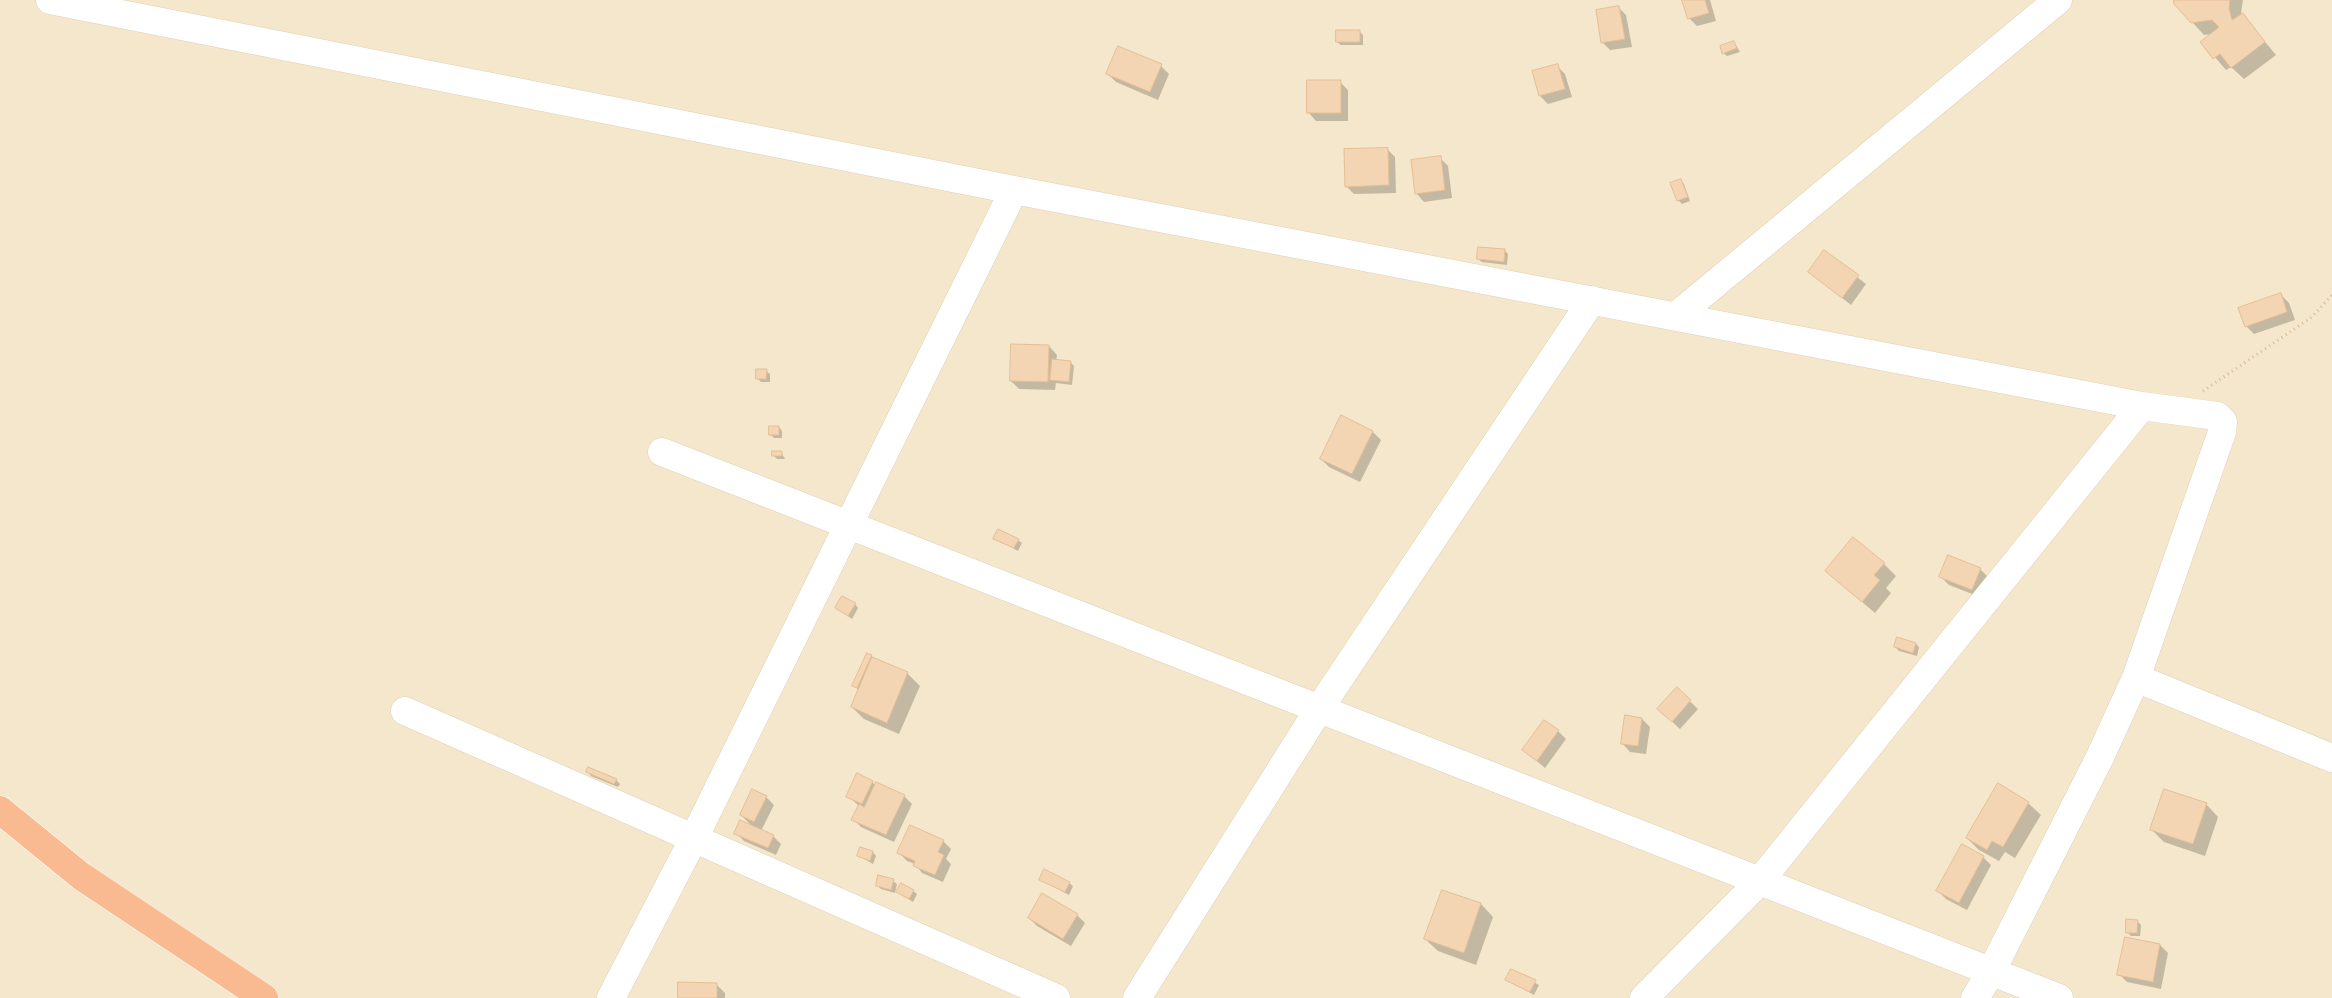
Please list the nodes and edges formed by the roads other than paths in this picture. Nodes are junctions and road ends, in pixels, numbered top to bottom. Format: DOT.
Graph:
graph roads {
  1 [pos="50,0"];
  2 [pos="2058,0"];
  3 [pos="1014,190"];
  4 [pos="1592,300"];
  5 [pos="1676,316"];
  6 [pos="2142,406"];
  7 [pos="662,452"];
  8 [pos="848,524"];
  9 [pos="2136,678"];
  10 [pos="1319,709"];
  11 [pos="405,711"];
  12 [pos="2332,758"];
  13 [pos="0,810"];
  14 [pos="694,838"];
  15 [pos="1759,882"];
  16 [pos="1992,972"];
  17 [pos="247,994"];
  18 [pos="611,998"];
  19 [pos="1056,998"];
  20 [pos="1137,998"];
  21 [pos="1644,998"];
  22 [pos="1975,998"];
  23 [pos="2059,998"];
  1 -- 3 [label="street"];
  2 -- 5 [label="street"];
  3 -- 4 [label="street"];
  3 -- 8 [label="street"];
  4 -- 5 [label="street"];
  4 -- 10 [label="street"];
  5 -- 6 [label="street"];
  6 -- 9 [label="street"];
  6 -- 15 [label="street"];
  7 -- 8 [label="street"];
  8 -- 10 [label="street"];
  8 -- 14 [label="street"];
  9 -- 12 [label="street"];
  9 -- 16 [label="street"];
  10 -- 15 [label="street"];
  10 -- 20 [label="street"];
  11 -- 14 [label="street"];
  13 -- 17 [label="highway"];
  14 -- 18 [label="street"];
  14 -- 19 [label="street"];
  15 -- 16 [label="street"];
  15 -- 21 [label="street"];
  16 -- 22 [label="street"];
  16 -- 23 [label="street"];
}
